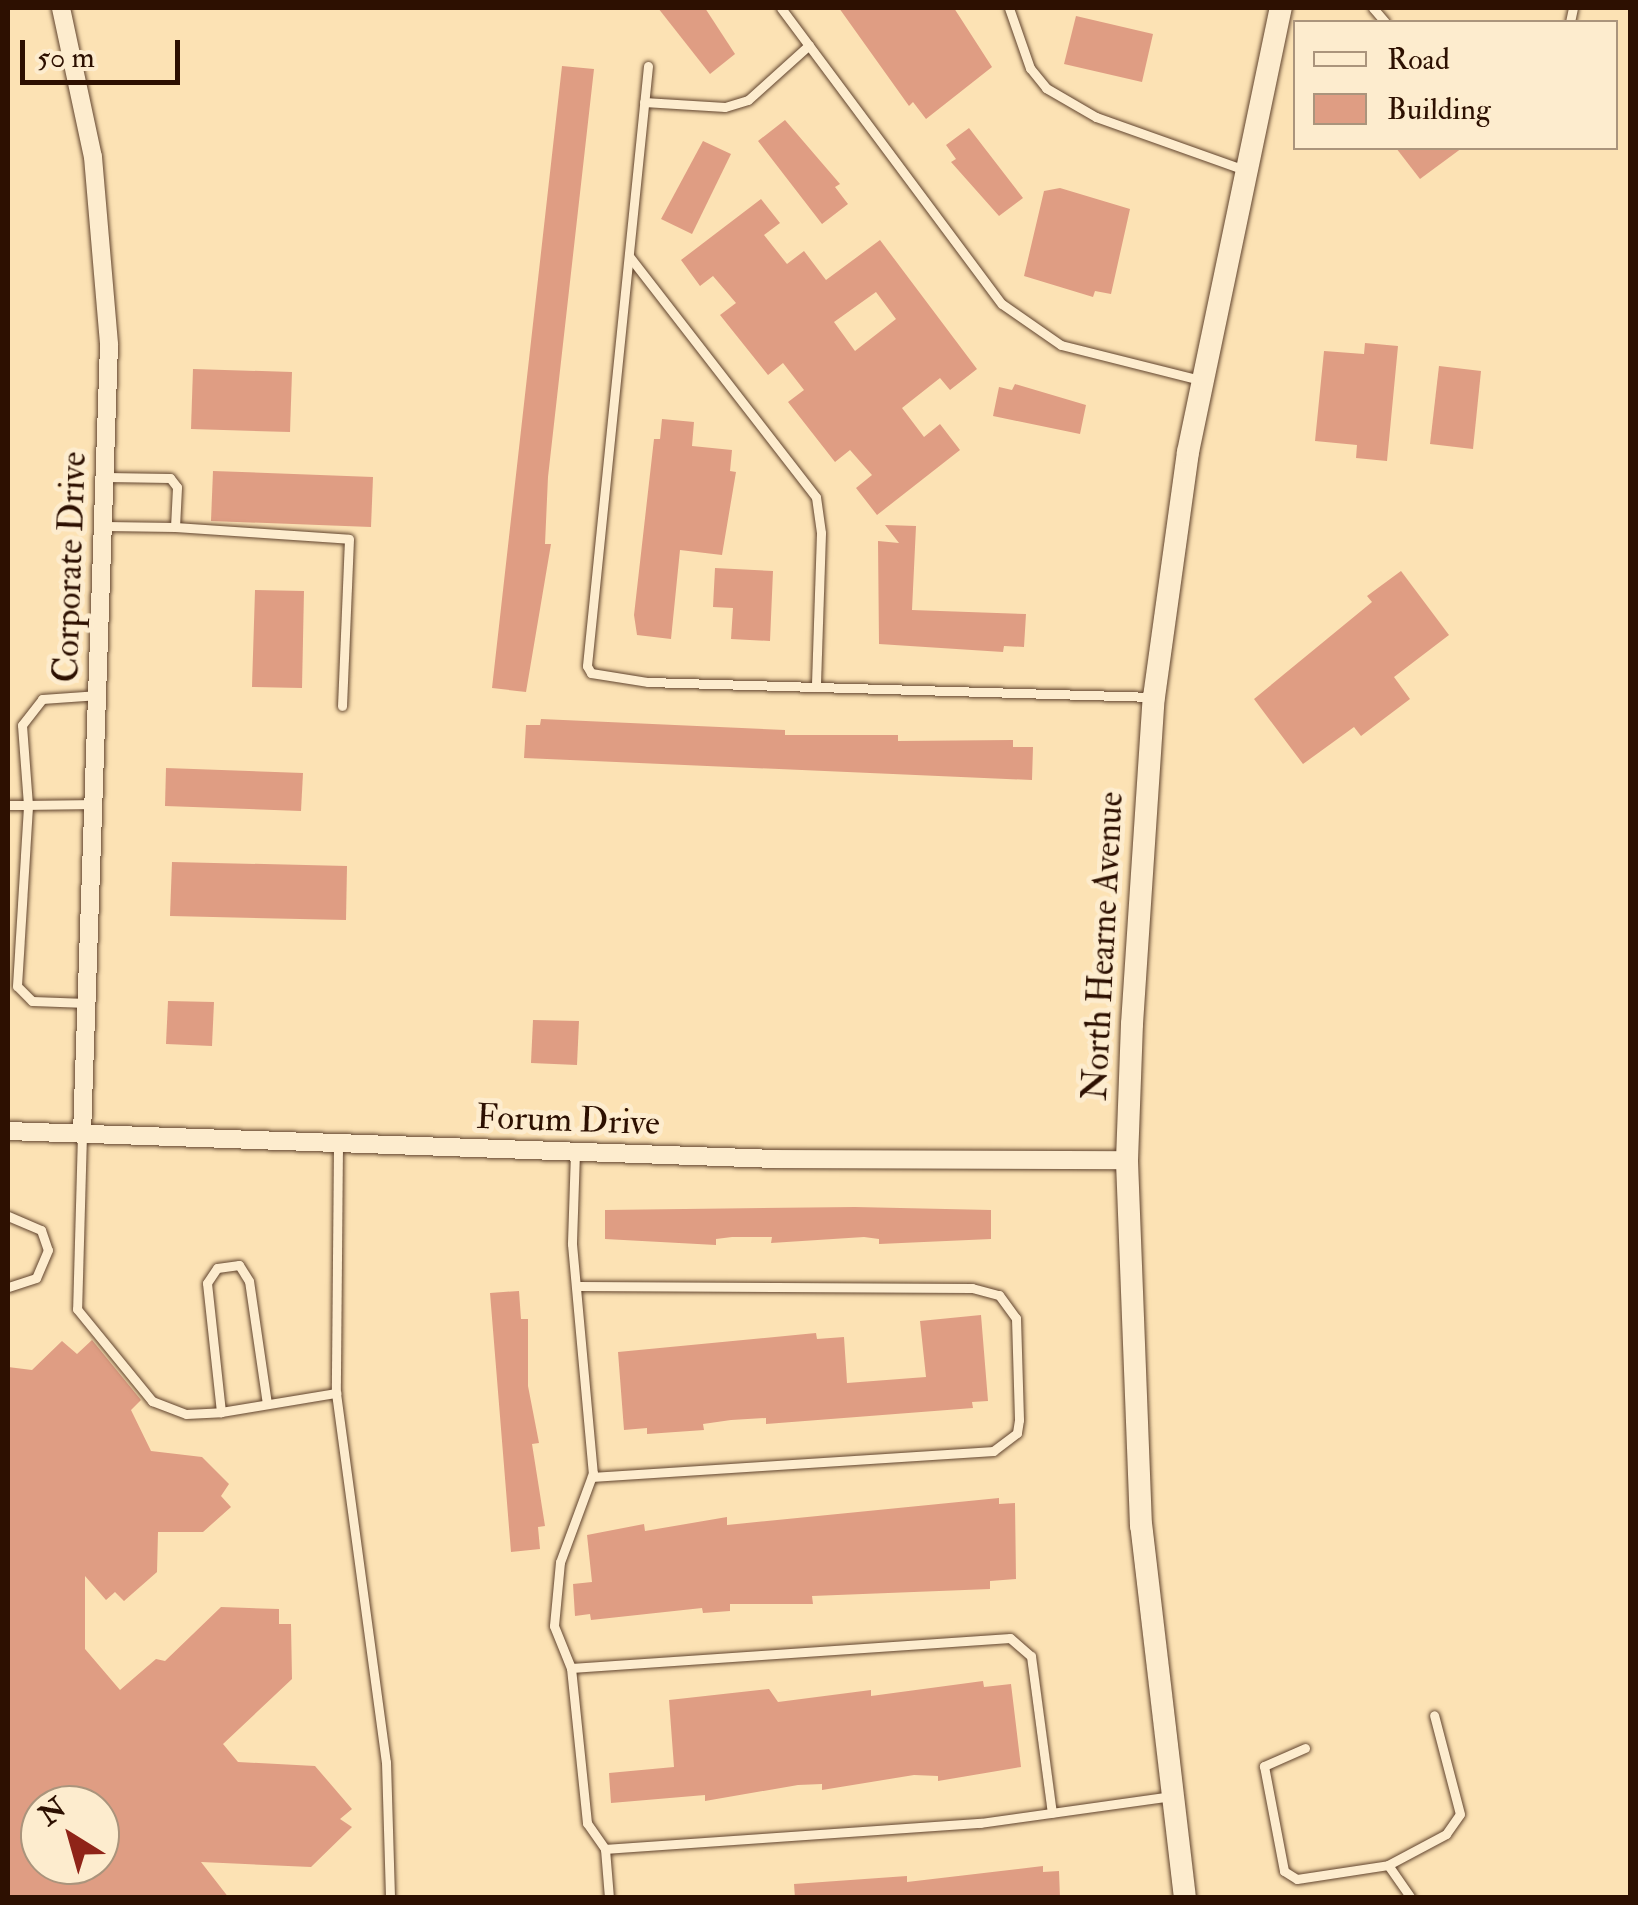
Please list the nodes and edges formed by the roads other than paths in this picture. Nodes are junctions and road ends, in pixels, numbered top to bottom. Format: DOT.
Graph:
graph roads {
  1 [pos="61,8"];
  2 [pos="781,8"];
  3 [pos="1009,8"];
  4 [pos="1281,8"];
  5 [pos="809,45"];
  6 [pos="648,66"];
  7 [pos="644,102"];
  8 [pos="1245,170"];
  9 [pos="628,256"];
  10 [pos="1200,380"];
  11 [pos="106,476"];
  12 [pos="105,526"];
  13 [pos="175,527"];
  14 [pos="816,686"];
  15 [pos="99,695"];
  16 [pos="1154,697"];
  17 [pos="342,706"];
  18 [pos="94,804"];
  19 [pos="8,806"];
  20 [pos="28,806"];
  21 [pos="87,1003"];
  22 [pos="8,1131"];
  23 [pos="82,1134"];
  24 [pos="338,1144"];
  25 [pos="575,1152"];
  26 [pos="1128,1160"];
  27 [pos="8,1216"];
  28 [pos="577,1286"];
  29 [pos="8,1287"];
  30 [pos="336,1393"];
  31 [pos="267,1404"];
  32 [pos="221,1412"];
  33 [pos="592,1478"];
  34 [pos="571,1668"];
  35 [pos="1434,1715"];
  36 [pos="1305,1748"];
  37 [pos="1171,1796"];
  38 [pos="1052,1812"];
  39 [pos="606,1849"];
  40 [pos="1388,1864"];
  41 [pos="390,1898"];
  42 [pos="609,1898"];
  43 [pos="1185,1898"];
  44 [pos="1411,1898"];
  1 -- 11 [label="street, Corporate Drive"];
  2 -- 5 [label="lane"];
  3 -- 8 [label="lane"];
  4 -- 8 [label="main road, North Hearne Avenue"];
  5 -- 7 [label="lane"];
  5 -- 10 [label="lane"];
  6 -- 7 [label="lane"];
  7 -- 9 [label="lane"];
  8 -- 10 [label="main road, North Hearne Avenue"];
  9 -- 14 [label="lane"];
  9 -- 14 [label="lane"];
  10 -- 16 [label="main road, North Hearne Avenue"];
  11 -- 12 [label="street, Corporate Drive"];
  11 -- 13 [label="lane"];
  12 -- 13 [label="lane"];
  12 -- 15 [label="street, Corporate Drive"];
  13 -- 17 [label="lane"];
  14 -- 16 [label="lane"];
  15 -- 18 [label="street, Corporate Drive"];
  15 -- 20 [label="lane"];
  16 -- 26 [label="main road, North Hearne Avenue"];
  18 -- 20 [label="lane"];
  18 -- 21 [label="street, Corporate Drive"];
  19 -- 20 [label="lane"];
  20 -- 21 [label="lane"];
  21 -- 23 [label="street, Corporate Drive"];
  22 -- 23 [label="street, Forum Drive"];
  23 -- 24 [label="street, Forum Drive"];
  23 -- 32 [label="lane"];
  24 -- 25 [label="street, Forum Drive"];
  24 -- 30 [label="lane"];
  25 -- 26 [label="street, Forum Drive"];
  25 -- 28 [label="lane"];
  26 -- 37 [label="main road, North Hearne Avenue"];
  27 -- 29 [label="lane"];
  28 -- 33 [label="lane"];
  28 -- 33 [label="lane"];
  30 -- 31 [label="lane"];
  30 -- 41 [label="lane"];
  31 -- 32 [label="lane"];
  31 -- 32 [label="lane"];
  33 -- 34 [label="lane"];
  34 -- 38 [label="lane"];
  34 -- 39 [label="lane"];
  35 -- 40 [label="lane"];
  36 -- 40 [label="lane"];
  37 -- 38 [label="lane"];
  37 -- 43 [label="main road, North Hearne Avenue"];
  38 -- 39 [label="lane"];
  39 -- 42 [label="lane"];
  40 -- 44 [label="lane"];
}
